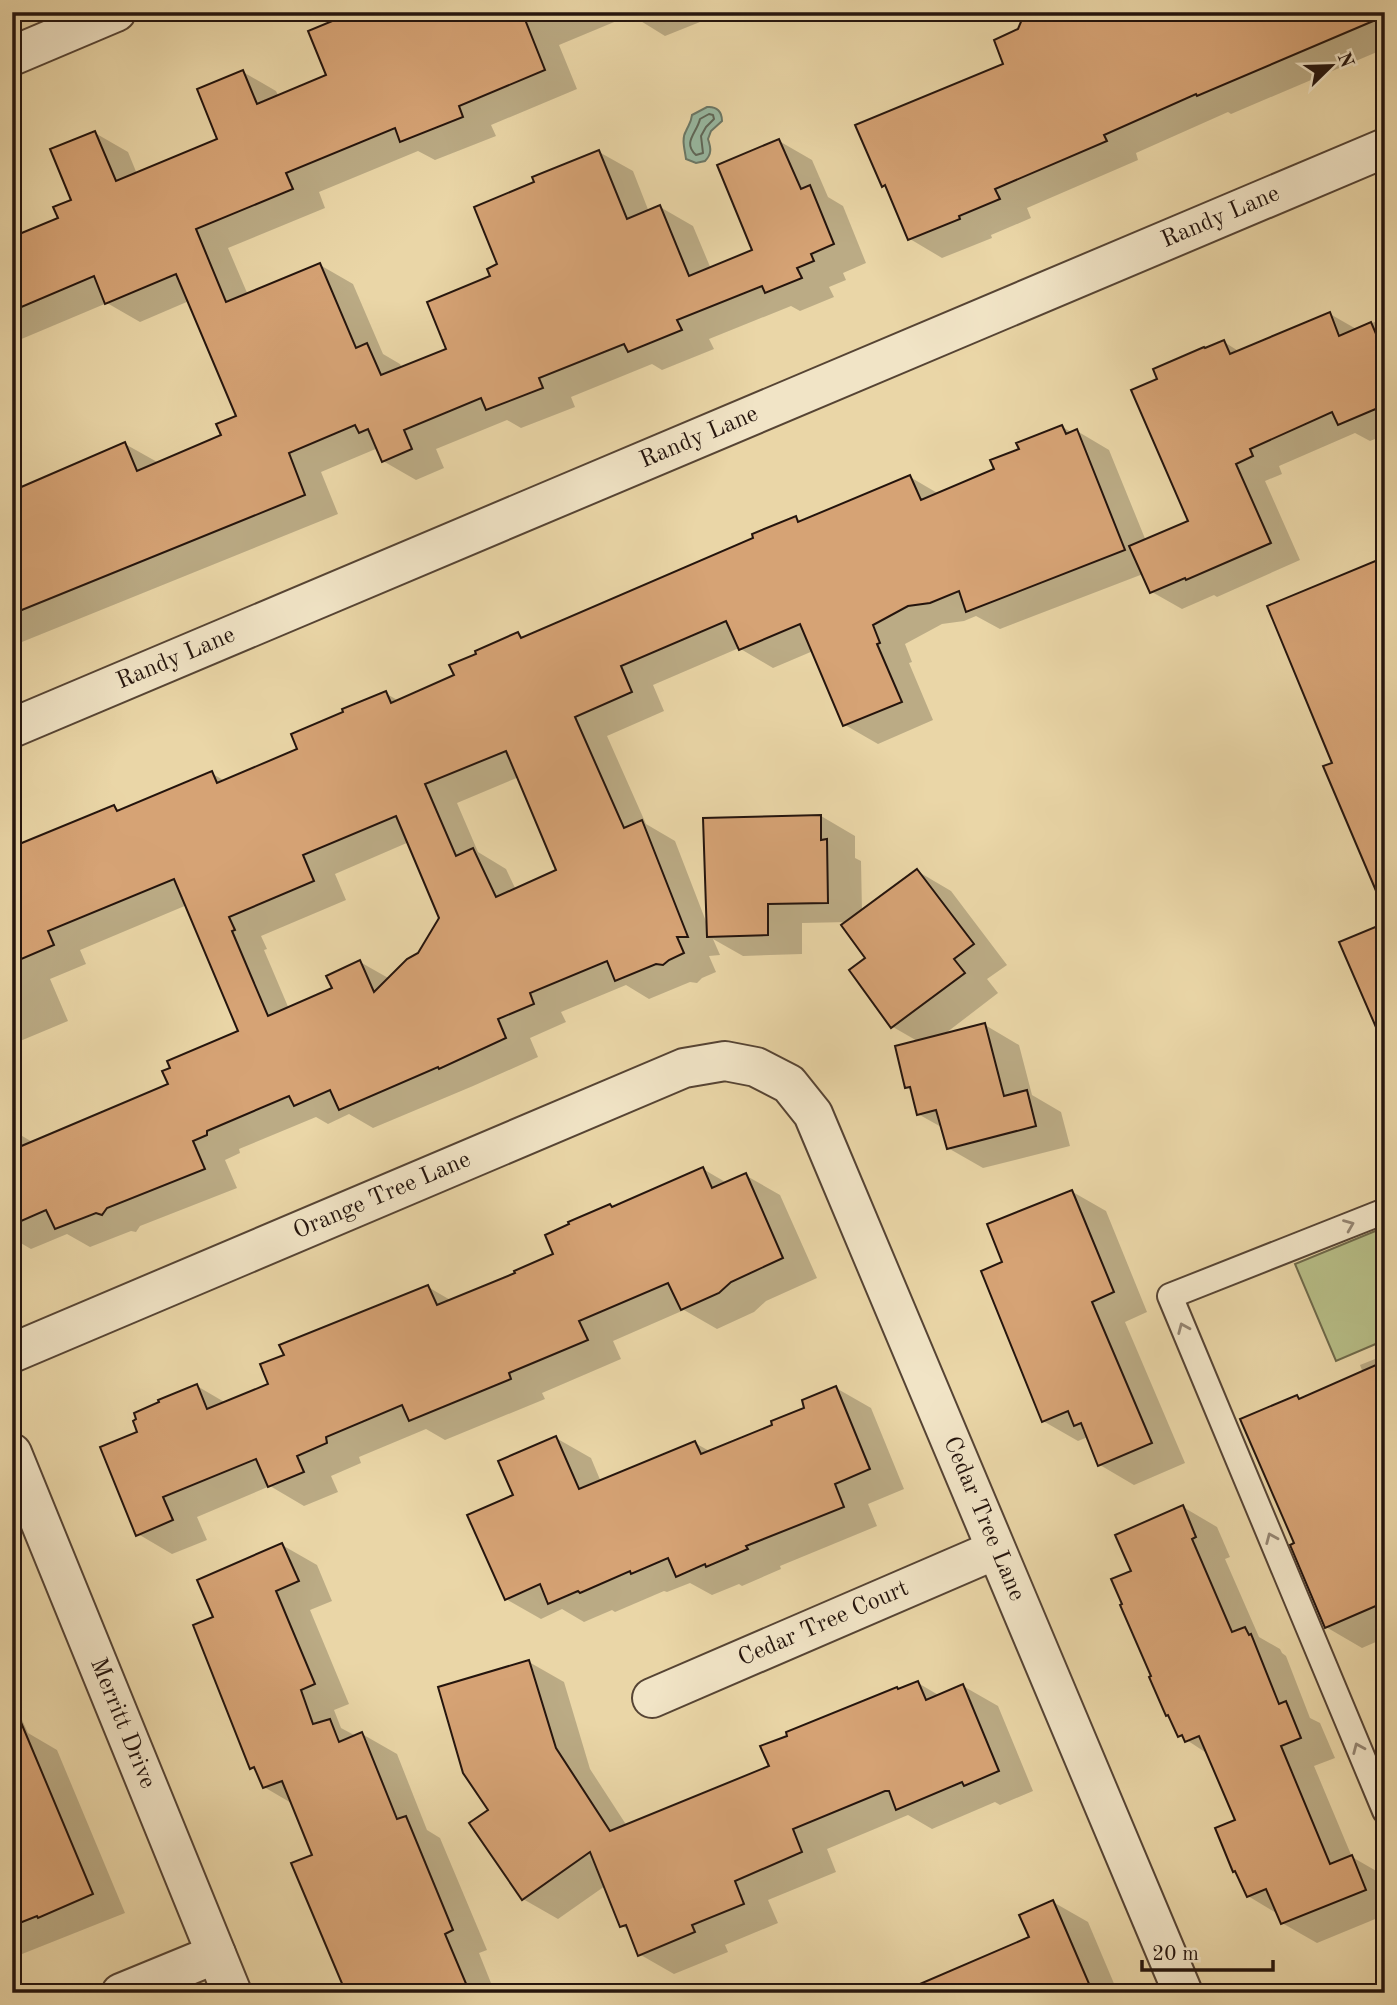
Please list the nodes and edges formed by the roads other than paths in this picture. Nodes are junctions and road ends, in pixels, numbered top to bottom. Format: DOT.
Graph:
graph roads {
  1 [pos="116,12"];
  2 [pos="12,56"];
  3 [pos="1385,148"];
  4 [pos="12,728"];
  5 [pos="757,1067"];
  6 [pos="1385,1211"];
  7 [pos="12,1353"];
  8 [pos="12,1453"];
  9 [pos="995,1550"];
  10 [pos="652,1698"];
  11 [pos="1385,1811"];
  12 [pos="216,1954"];
  13 [pos="121,1993"];
  14 [pos="232,1993"];
  15 [pos="1183,1993"];
  1 -- 2 [label="street"];
  3 -- 4 [label="street, Randy Lane"];
  5 -- 7 [label="street, Orange Tree Lane"];
  5 -- 9 [label="street, Cedar Tree Lane"];
  11 -- 6 [label="lane, one-way"];
  8 -- 12 [label="street, Merritt Drive"];
  9 -- 10 [label="street, Cedar Tree Court"];
  9 -- 15 [label="street, Cedar Tree Lane"];
  12 -- 13 [label="street"];
  12 -- 14 [label="street, Merritt Drive"];
}
